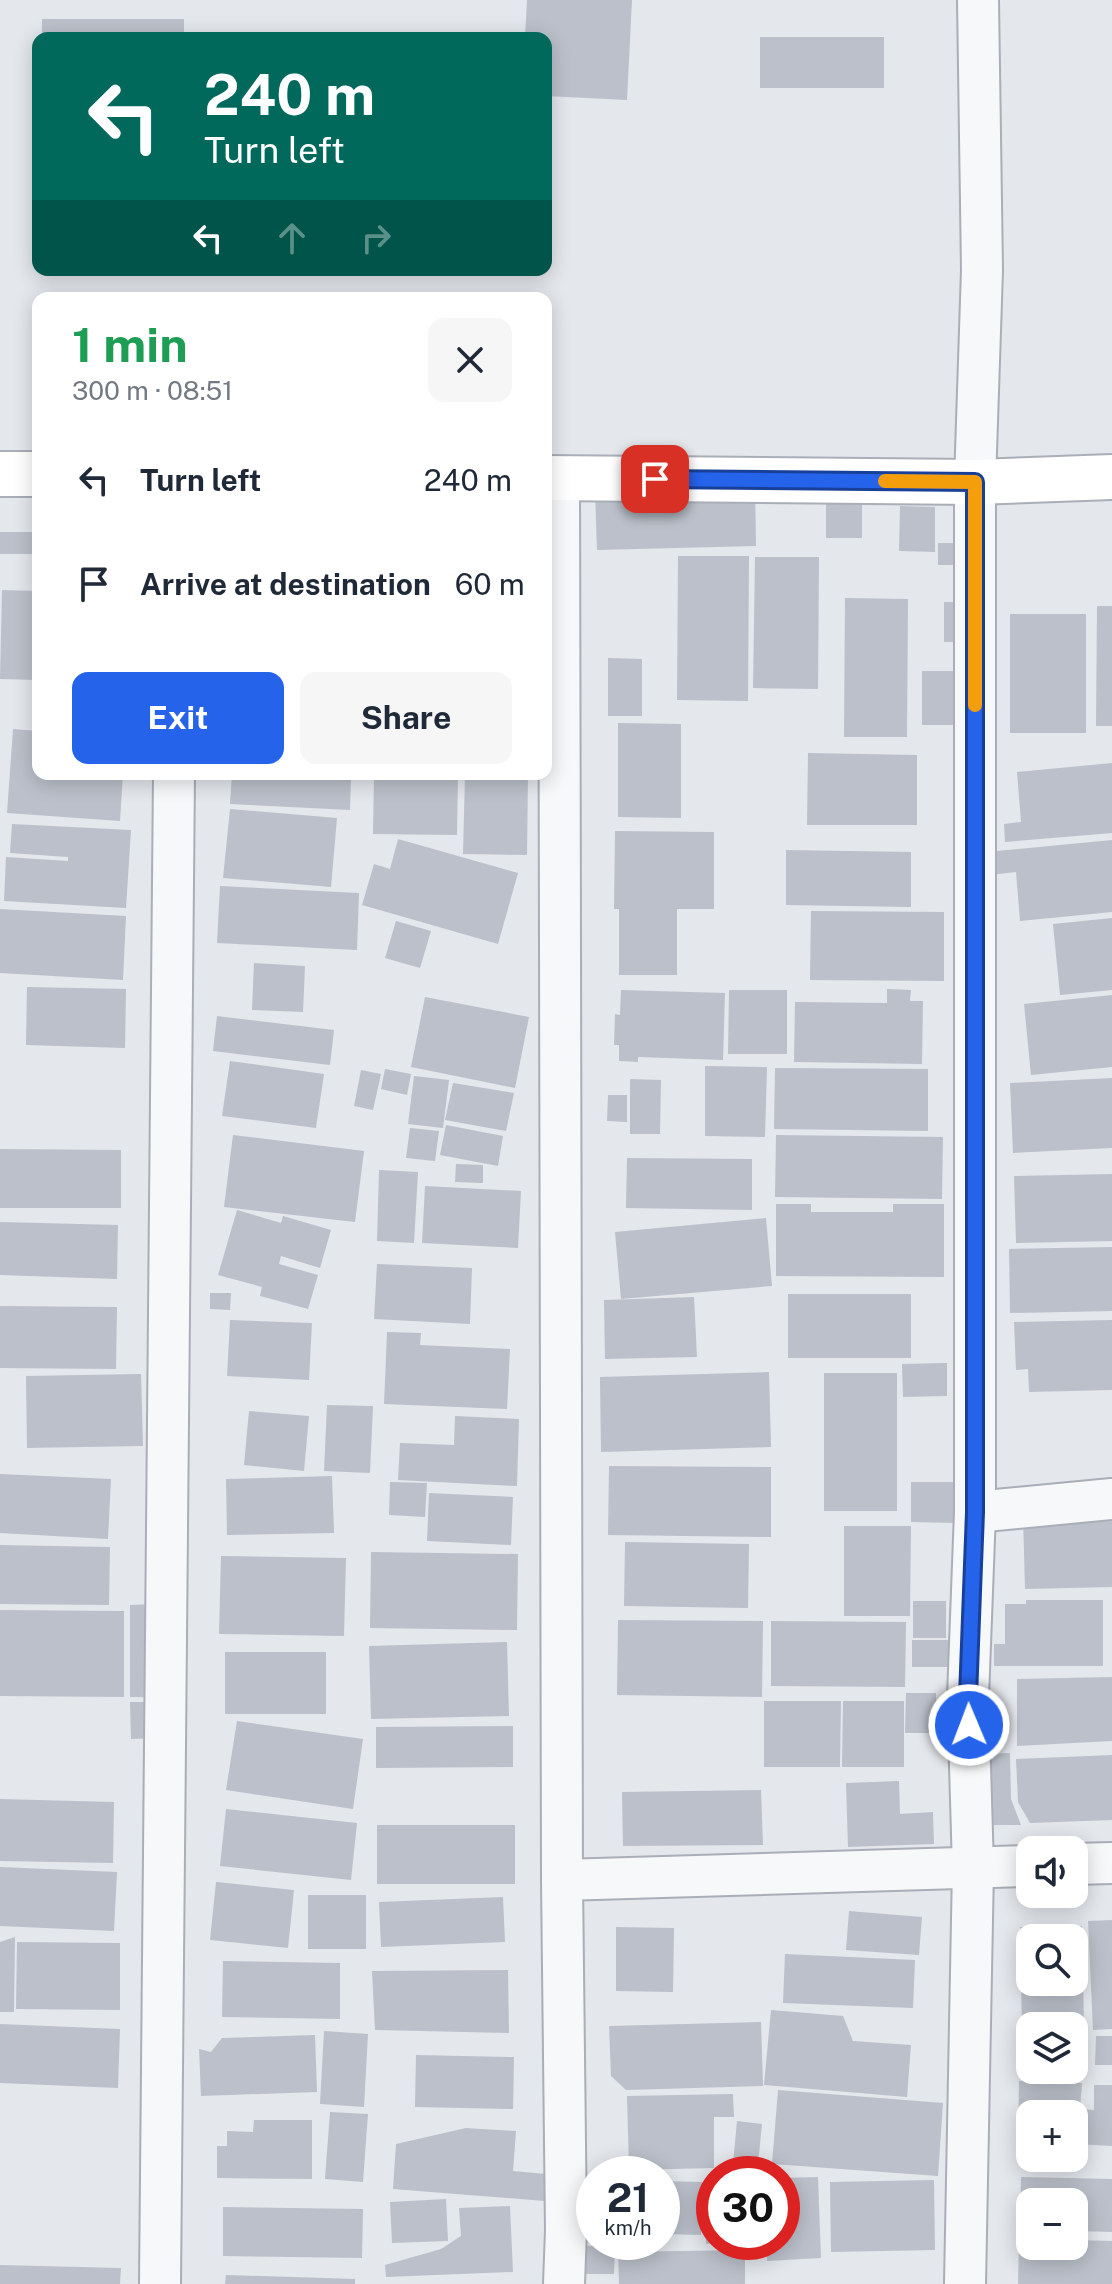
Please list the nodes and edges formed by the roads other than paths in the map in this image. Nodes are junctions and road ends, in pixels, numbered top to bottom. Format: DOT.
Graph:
graph roads {
  1 [pos="978,0"];
  2 [pos="0,474"];
  3 [pos="32,474"];
  4 [pos="1112,477"];
  5 [pos="552,478"];
  6 [pos="975,482"];
  7 [pos="174,780"];
  8 [pos="1112,1499"];
  9 [pos="975,1512"];
  10 [pos="1112,1863"];
  11 [pos="1088,1864"];
  12 [pos="1016,1866"];
  13 [pos="973,1868"];
  14 [pos="562,1880"];
  15 [pos="160,2284"];
  16 [pos="564,2284"];
  17 [pos="965,2284"];
  1 -- 6 [label="street"];
  2 -- 3 [label="street"];
  4 -- 6 [label="street"];
  5 -- 6 [label="street"];
  5 -- 14 [label="street"];
  6 -- 9 [label="street"];
  7 -- 15 [label="street"];
  8 -- 9 [label="street"];
  9 -- 13 [label="street"];
  10 -- 11 [label="street"];
  12 -- 13 [label="street"];
  13 -- 14 [label="street"];
  13 -- 17 [label="street"];
  14 -- 16 [label="street"];
}
